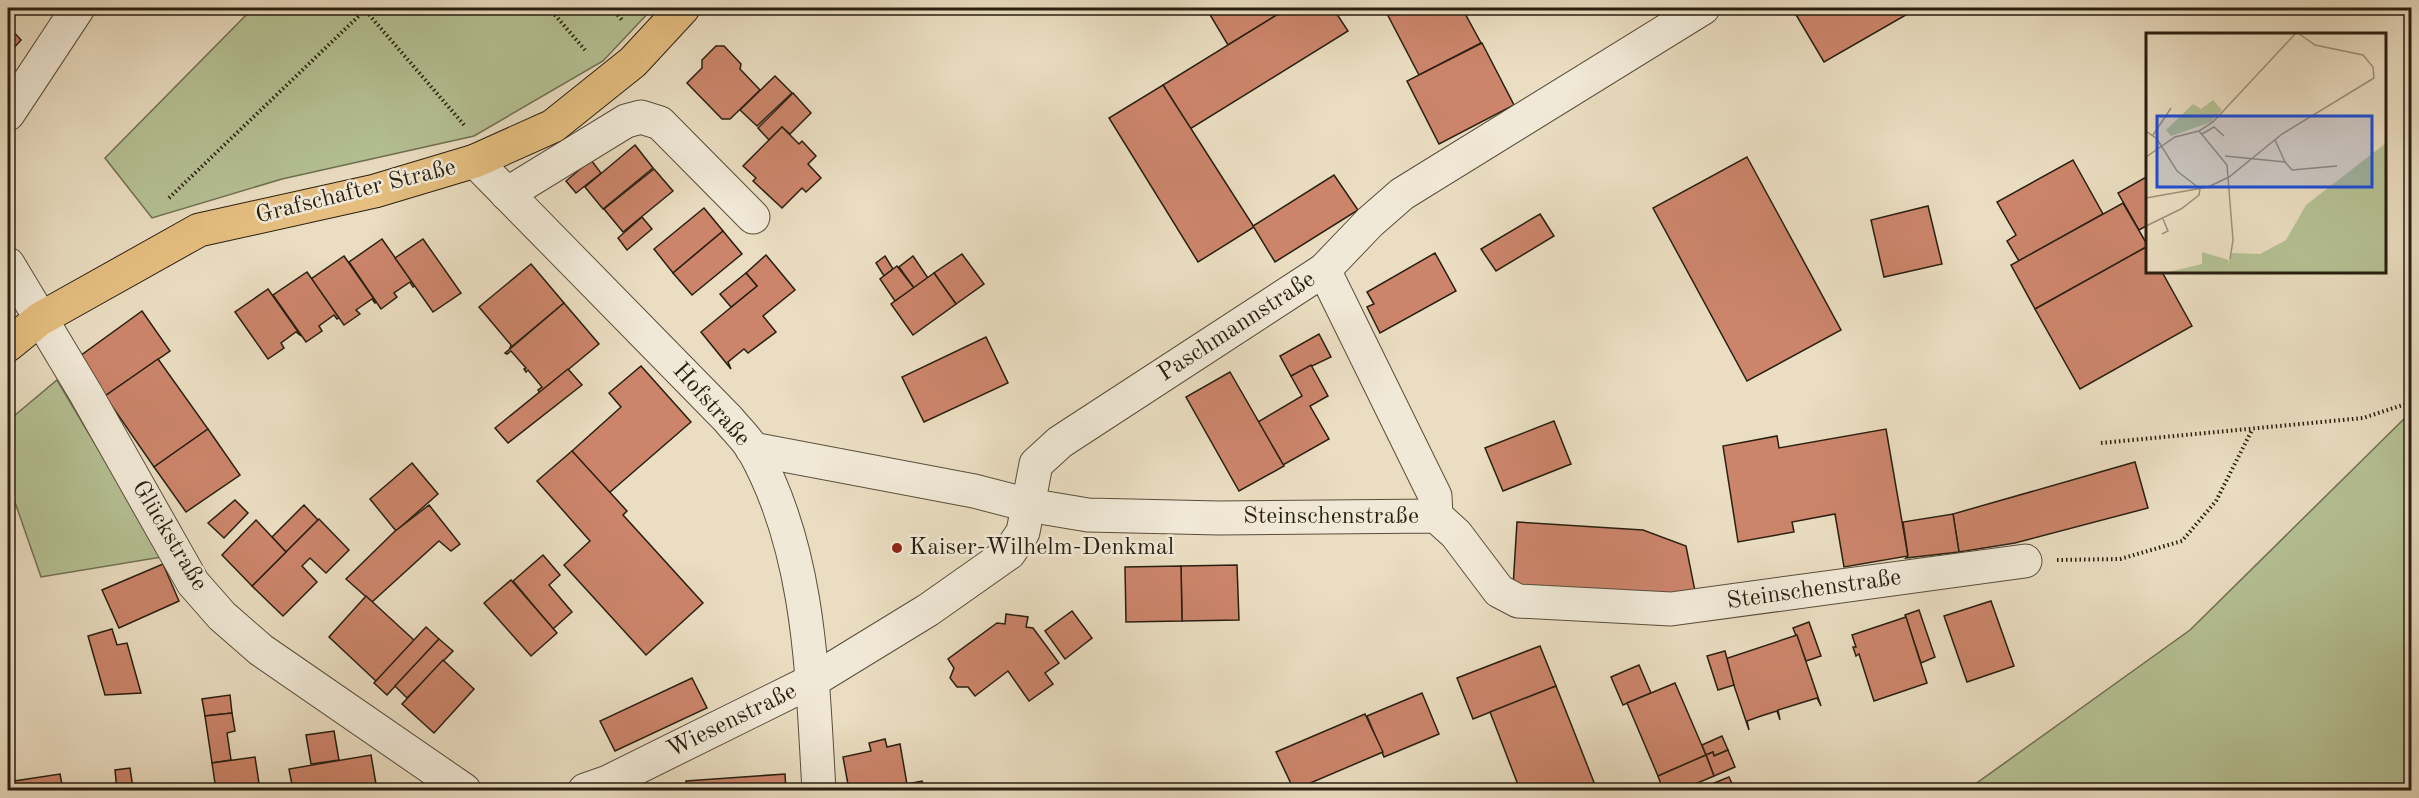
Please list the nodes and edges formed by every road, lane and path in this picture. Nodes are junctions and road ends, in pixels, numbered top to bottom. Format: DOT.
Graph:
graph roads {
  1 [pos="78,8"];
  2 [pos="365,8"];
  3 [pos="549,8"];
  4 [pos="612,8"];
  5 [pos="683,8"];
  6 [pos="1703,8"];
  7 [pos="622,20"];
  8 [pos="585,50"];
  9 [pos="8,114"];
  10 [pos="465,126"];
  11 [pos="475,161"];
  12 [pos="507,194"];
  13 [pos="169,198"];
  14 [pos="753,217"];
  15 [pos="8,264"];
  16 [pos="1324,270"];
  17 [pos="40,320"];
  18 [pos="8,345"];
  19 [pos="2412,402"];
  20 [pos="2252,429"];
  21 [pos="2101,443"];
  22 [pos="752,449"];
  23 [pos="1028,505"];
  24 [pos="1436,516"];
  25 [pos="2025,561"];
  26 [pos="813,681"];
  27 [pos="464,790"];
  28 [pos="585,790"];
  29 [pos="819,790"];
  1 -- 9 [label="street"];
  2 -- 10 [label="path"];
  2 -- 13 [label="path"];
  3 -- 8 [label="path"];
  4 -- 7 [label="path"];
  5 -- 11 [label="main road, Grafschafter Straße"];
  6 -- 16 [label="street, Paschmannstraße"];
  11 -- 12 [label="street, Hofstraße"];
  11 -- 17 [label="main road, Grafschafter Straße"];
  12 -- 14 [label="street"];
  12 -- 22 [label="street, Hofstraße"];
  15 -- 17 [label="street, Glückstraße"];
  16 -- 23 [label="street, Paschmannstraße"];
  16 -- 24 [label="street"];
  17 -- 18 [label="main road, Grafschafter Straße"];
  17 -- 27 [label="street, Glückstraße"];
  19 -- 20 [label="path"];
  20 -- 21 [label="path"];
  20 -- 25 [label="path"];
  22 -- 23 [label="street"];
  22 -- 26 [label="street, Hofstraße"];
  23 -- 24 [label="street, Steinschenstraße"];
  23 -- 26 [label="street"];
  24 -- 25 [label="street, Steinschenstraße"];
  26 -- 28 [label="street, Wiesenstraße"];
  26 -- 29 [label="street, Hofstraße"];
}
